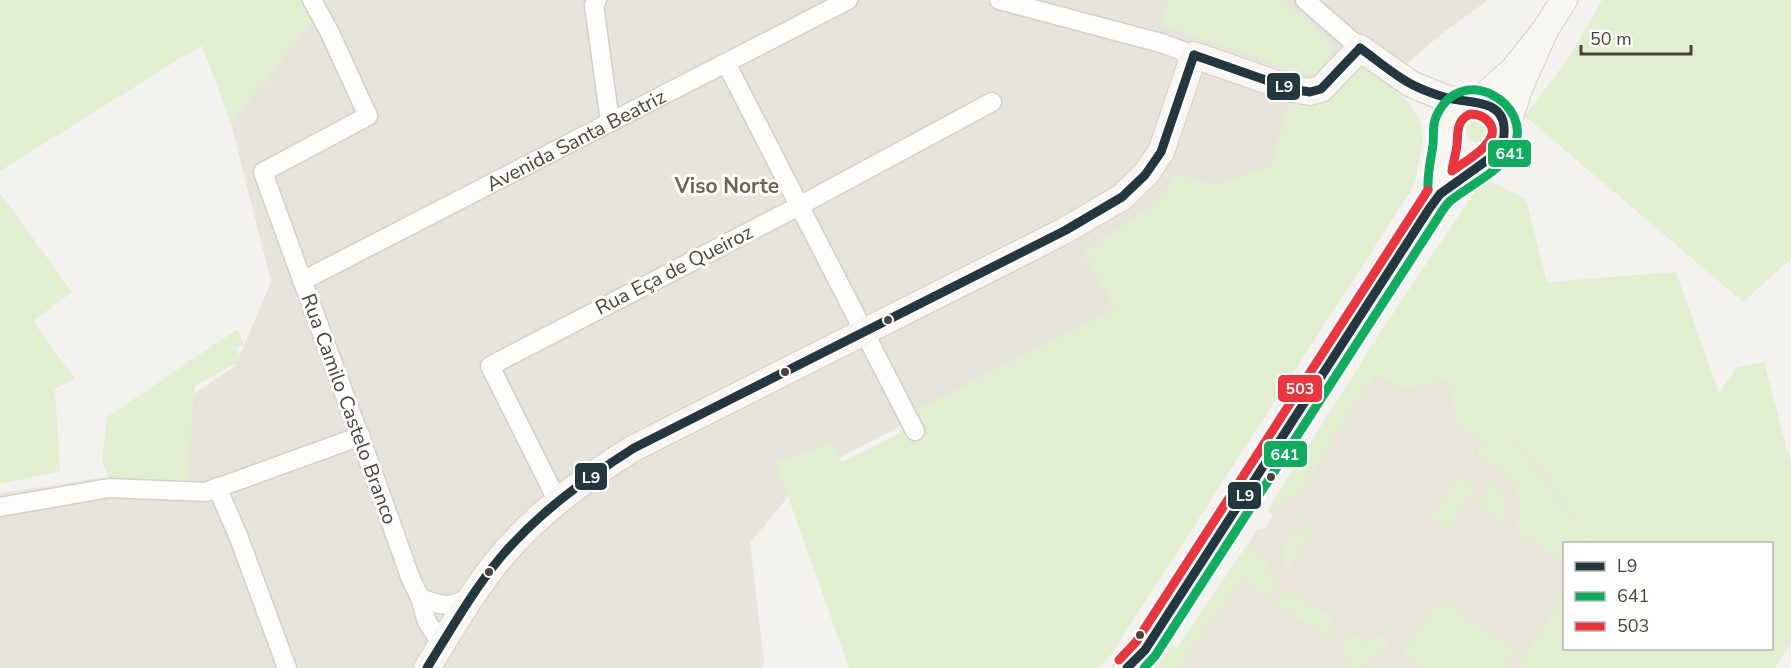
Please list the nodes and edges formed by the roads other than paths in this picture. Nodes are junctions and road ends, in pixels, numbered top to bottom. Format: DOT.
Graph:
graph roads {
  1 [pos="312,0"];
  2 [pos="597,0"];
  3 [pos="848,0"];
  4 [pos="999,0"];
  5 [pos="1305,0"];
  6 [pos="1564,0"];
  7 [pos="1545,30"];
  8 [pos="1360,48"];
  9 [pos="1194,55"];
  10 [pos="726,63"];
  11 [pos="1411,84"];
  12 [pos="992,102"];
  13 [pos="1472,102"];
  14 [pos="610,122"];
  15 [pos="1505,131"];
  16 [pos="1445,134"];
  17 [pos="1485,161"];
  18 [pos="1440,194"];
  19 [pos="799,206"];
  20 [pos="302,280"];
  21 [pos="864,332"];
  22 [pos="915,431"];
  23 [pos="361,436"];
  24 [pos="217,487"];
  25 [pos="558,502"];
  26 [pos="0,507"];
  27 [pos="471,597"];
  28 [pos="420,598"];
  29 [pos="442,644"];
  30 [pos="287,668"];
  31 [pos="427,668"];
  32 [pos="1127,668"];
  1 -- 20 [label="street, Rua Camilo Castelo Branco"];
  2 -- 14 [label="street"];
  3 -- 10 [label="street, Avenida Santa Beatriz"];
  4 -- 9 [label="street"];
  5 -- 8 [label="street"];
  6 -- 7 [label="street"];
  7 -- 13 [label="street"];
  7 -- 15 [label="street"];
  8 -- 9 [label="street"];
  8 -- 11 [label="street"];
  9 -- 21 [label="street"];
  10 -- 14 [label="street, Avenida Santa Beatriz"];
  10 -- 19 [label="street"];
  11 -- 13 [label="street"];
  11 -- 16 [label="street"];
  12 -- 19 [label="street, Rua Eça de Queiroz"];
  13 -- 15 [label="street"];
  13 -- 16 [label="street"];
  14 -- 20 [label="street, Avenida Santa Beatriz"];
  15 -- 17 [label="street"];
  16 -- 17 [label="street"];
  16 -- 18 [label="street"];
  17 -- 18 [label="street"];
  18 -- 32 [label="street"];
  19 -- 21 [label="street"];
  19 -- 25 [label="street, Rua Eça de Queiroz"];
  20 -- 23 [label="street, Rua Camilo Castelo Branco"];
  21 -- 22 [label="street"];
  21 -- 25 [label="street"];
  23 -- 24 [label="street"];
  23 -- 28 [label="street, Rua Camilo Castelo Branco"];
  24 -- 26 [label="street"];
  24 -- 30 [label="street"];
  25 -- 27 [label="street"];
  27 -- 28 [label="street"];
  27 -- 29 [label="street"];
  28 -- 29 [label="street, Rua Camilo Castelo Branco"];
  29 -- 31 [label="street"];
}
